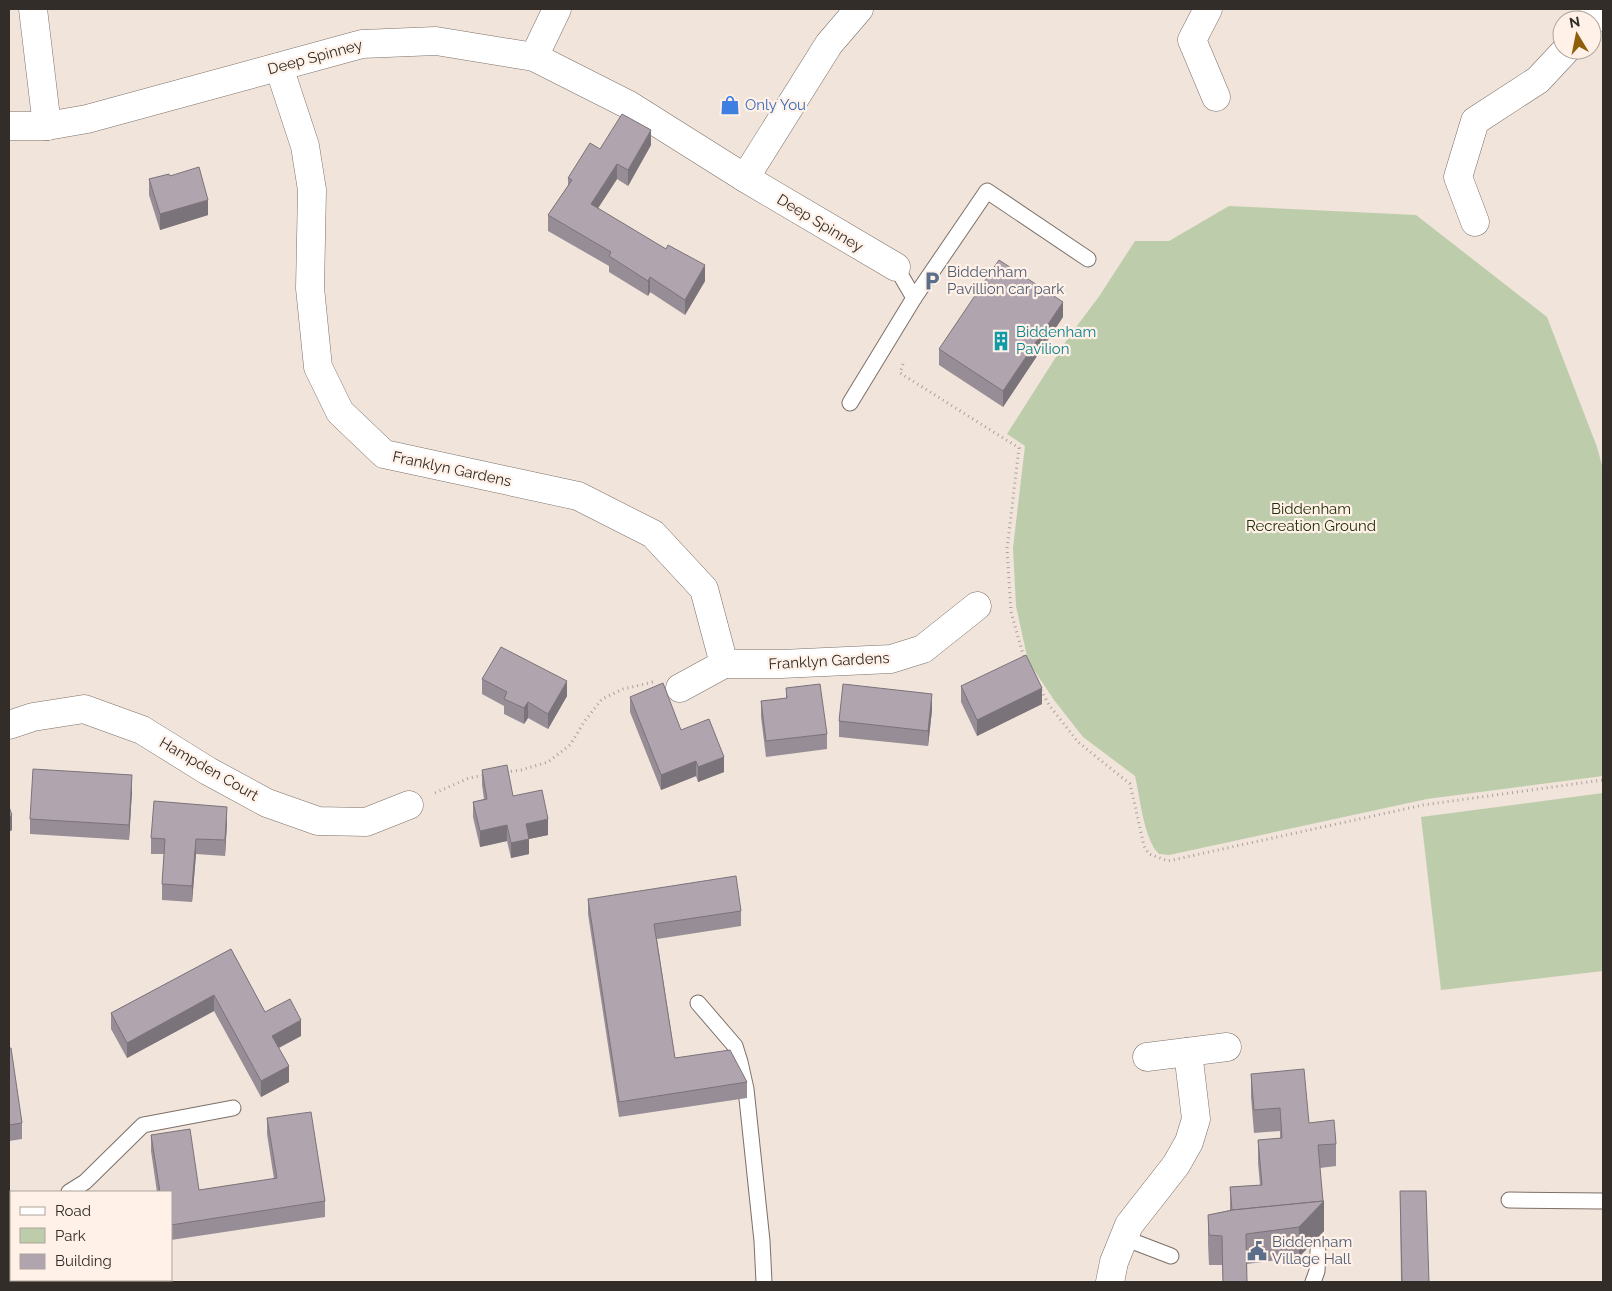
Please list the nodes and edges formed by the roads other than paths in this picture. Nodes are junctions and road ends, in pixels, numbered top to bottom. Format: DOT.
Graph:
graph roads {
  1 [pos="33,9"];
  2 [pos="557,9"];
  3 [pos="859,9"];
  4 [pos="1208,9"];
  5 [pos="534,57"];
  6 [pos="1557,60"];
  7 [pos="279,67"];
  8 [pos="1216,97"];
  9 [pos="9,126"];
  10 [pos="46,126"];
  11 [pos="745,178"];
  12 [pos="1475,222"];
  13 [pos="1088,259"];
  14 [pos="896,267"];
  15 [pos="914,298"];
  16 [pos="850,403"];
  17 [pos="977,606"];
  18 [pos="724,664"];
  19 [pos="680,688"];
  20 [pos="9,725"];
  21 [pos="410,805"];
  22 [pos="698,1003"];
  23 [pos="1227,1047"];
  24 [pos="1188,1052"];
  25 [pos="1147,1057"];
  26 [pos="233,1108"];
  27 [pos="71,1191"];
  28 [pos="1509,1200"];
  29 [pos="1603,1201"];
  30 [pos="1124,1238"];
  31 [pos="1318,1251"];
  32 [pos="1171,1256"];
  33 [pos="764,1282"];
  34 [pos="1110,1282"];
  35 [pos="1313,1282"];
  1 -- 10 [label="street"];
  2 -- 5 [label="street"];
  3 -- 11 [label="street"];
  4 -- 8 [label="street"];
  5 -- 7 [label="street, Deep Spinney"];
  5 -- 11 [label="street, Deep Spinney"];
  6 -- 12 [label="street"];
  7 -- 10 [label="street, Deep Spinney"];
  7 -- 18 [label="street, Franklyn Gardens"];
  9 -- 10 [label="street, Deep Spinney"];
  11 -- 14 [label="street, Deep Spinney"];
  13 -- 15 [label="lane"];
  14 -- 15 [label="lane"];
  15 -- 16 [label="lane"];
  17 -- 18 [label="street, Franklyn Gardens"];
  18 -- 19 [label="street, Franklyn Gardens"];
  20 -- 21 [label="street, Hampden Court"];
  22 -- 33 [label="lane"];
  23 -- 24 [label="street"];
  24 -- 25 [label="street"];
  24 -- 30 [label="street"];
  26 -- 27 [label="lane"];
  28 -- 29 [label="lane"];
  30 -- 32 [label="lane"];
  30 -- 34 [label="street"];
  31 -- 35 [label="lane"];
}
